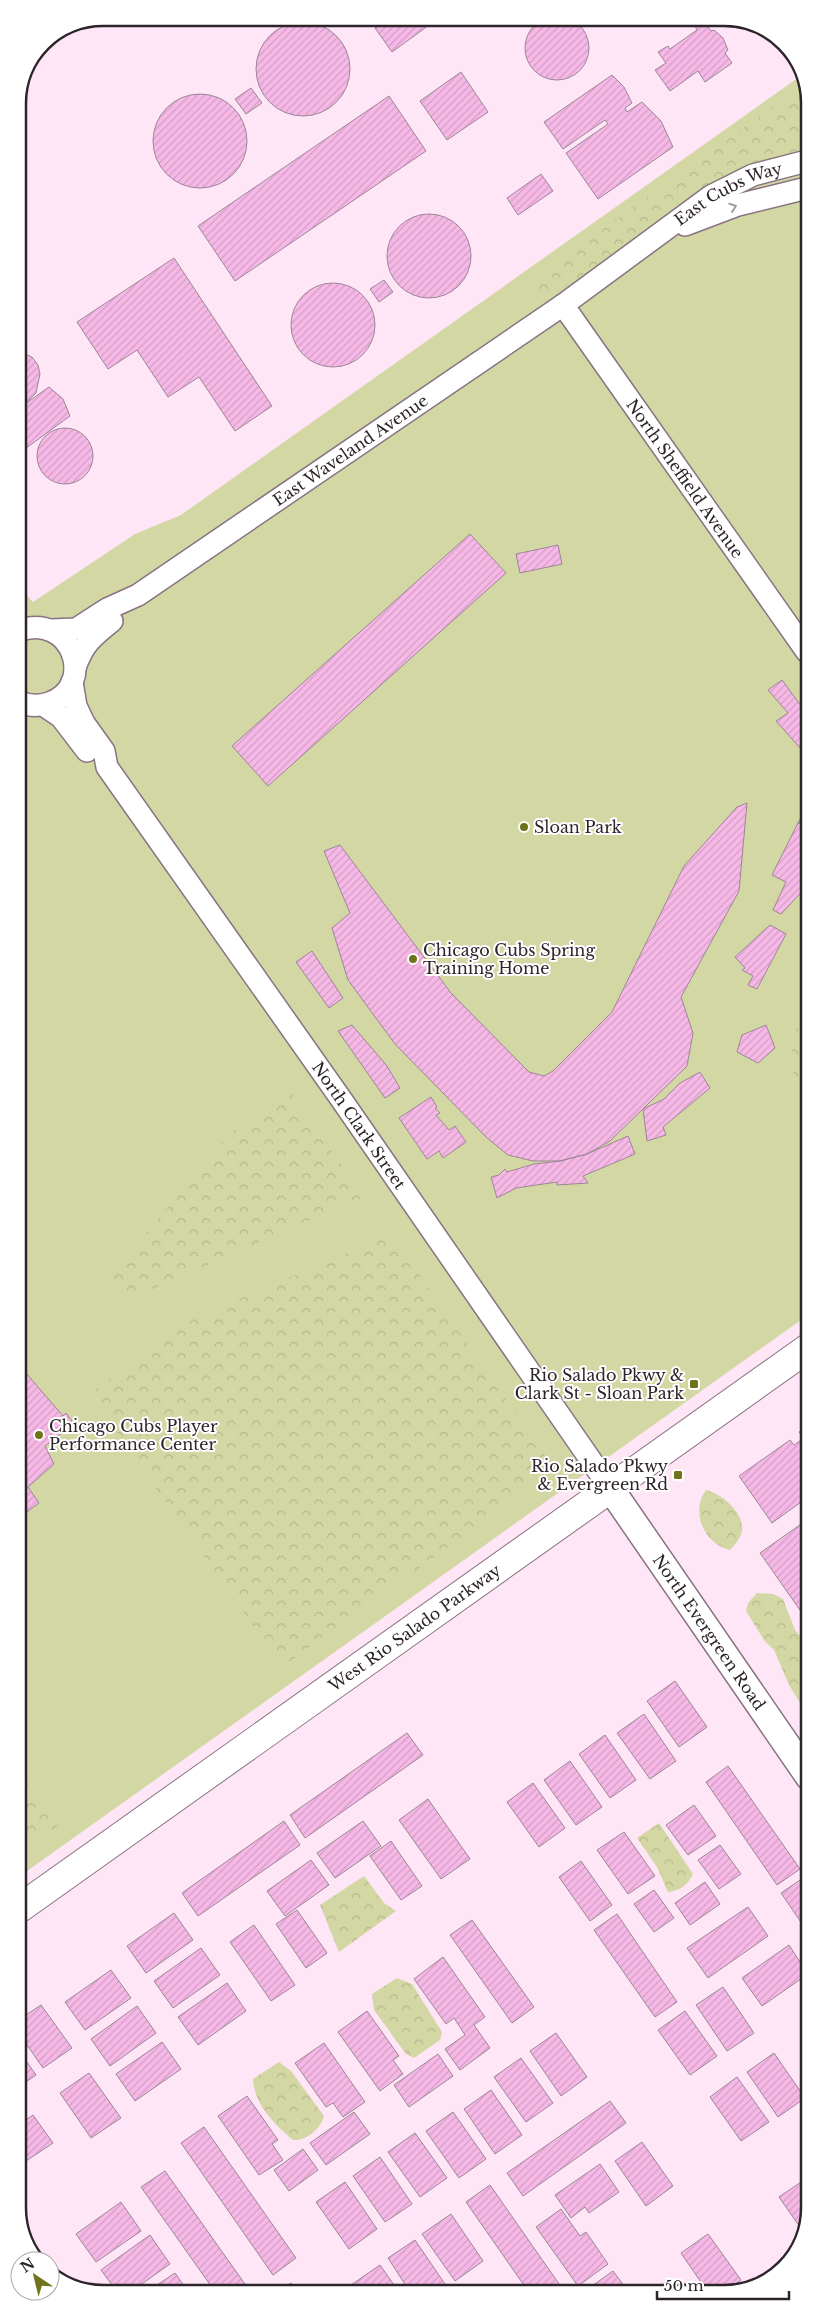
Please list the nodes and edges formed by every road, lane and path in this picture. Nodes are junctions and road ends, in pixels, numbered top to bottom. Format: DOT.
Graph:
graph roads {
  1 [pos="801,162"];
  2 [pos="801,189"];
  3 [pos="655,237"];
  4 [pos="563,305"];
  5 [pos="138,595"];
  6 [pos="26,629"];
  7 [pos="52,630"];
  8 [pos="801,643"];
  9 [pos="74,675"];
  10 [pos="26,704"];
  11 [pos="43,705"];
  12 [pos="106,766"];
  13 [pos="801,1353"];
  14 [pos="610,1488"];
  15 [pos="801,1765"];
  16 [pos="26,1904"];
  1 -- 3 [label="street, East Cubs Way"];
  3 -- 2 [label="street, East Cubs Way, one-way"];
  3 -- 4 [label="street, East Cubs Way"];
  4 -- 5 [label="street, East Waveland Avenue"];
  4 -- 8 [label="street, North Sheffield Avenue"];
  5 -- 7 [label="street, East Waveland Avenue"];
  5 -- 9 [label="street, East Waveland Avenue"];
  6 -- 7 [label="street"];
  7 -- 9 [label="street"];
  9 -- 11 [label="street"];
  9 -- 12 [label="street, North Clark Street"];
  10 -- 11 [label="street"];
  11 -- 12 [label="street, North Clark Street"];
  12 -- 14 [label="street, North Clark Street"];
  13 -- 14 [label="main road, West Rio Salado Parkway"];
  14 -- 15 [label="street, North Evergreen Road"];
  14 -- 16 [label="main road, West Rio Salado Parkway"];
}
